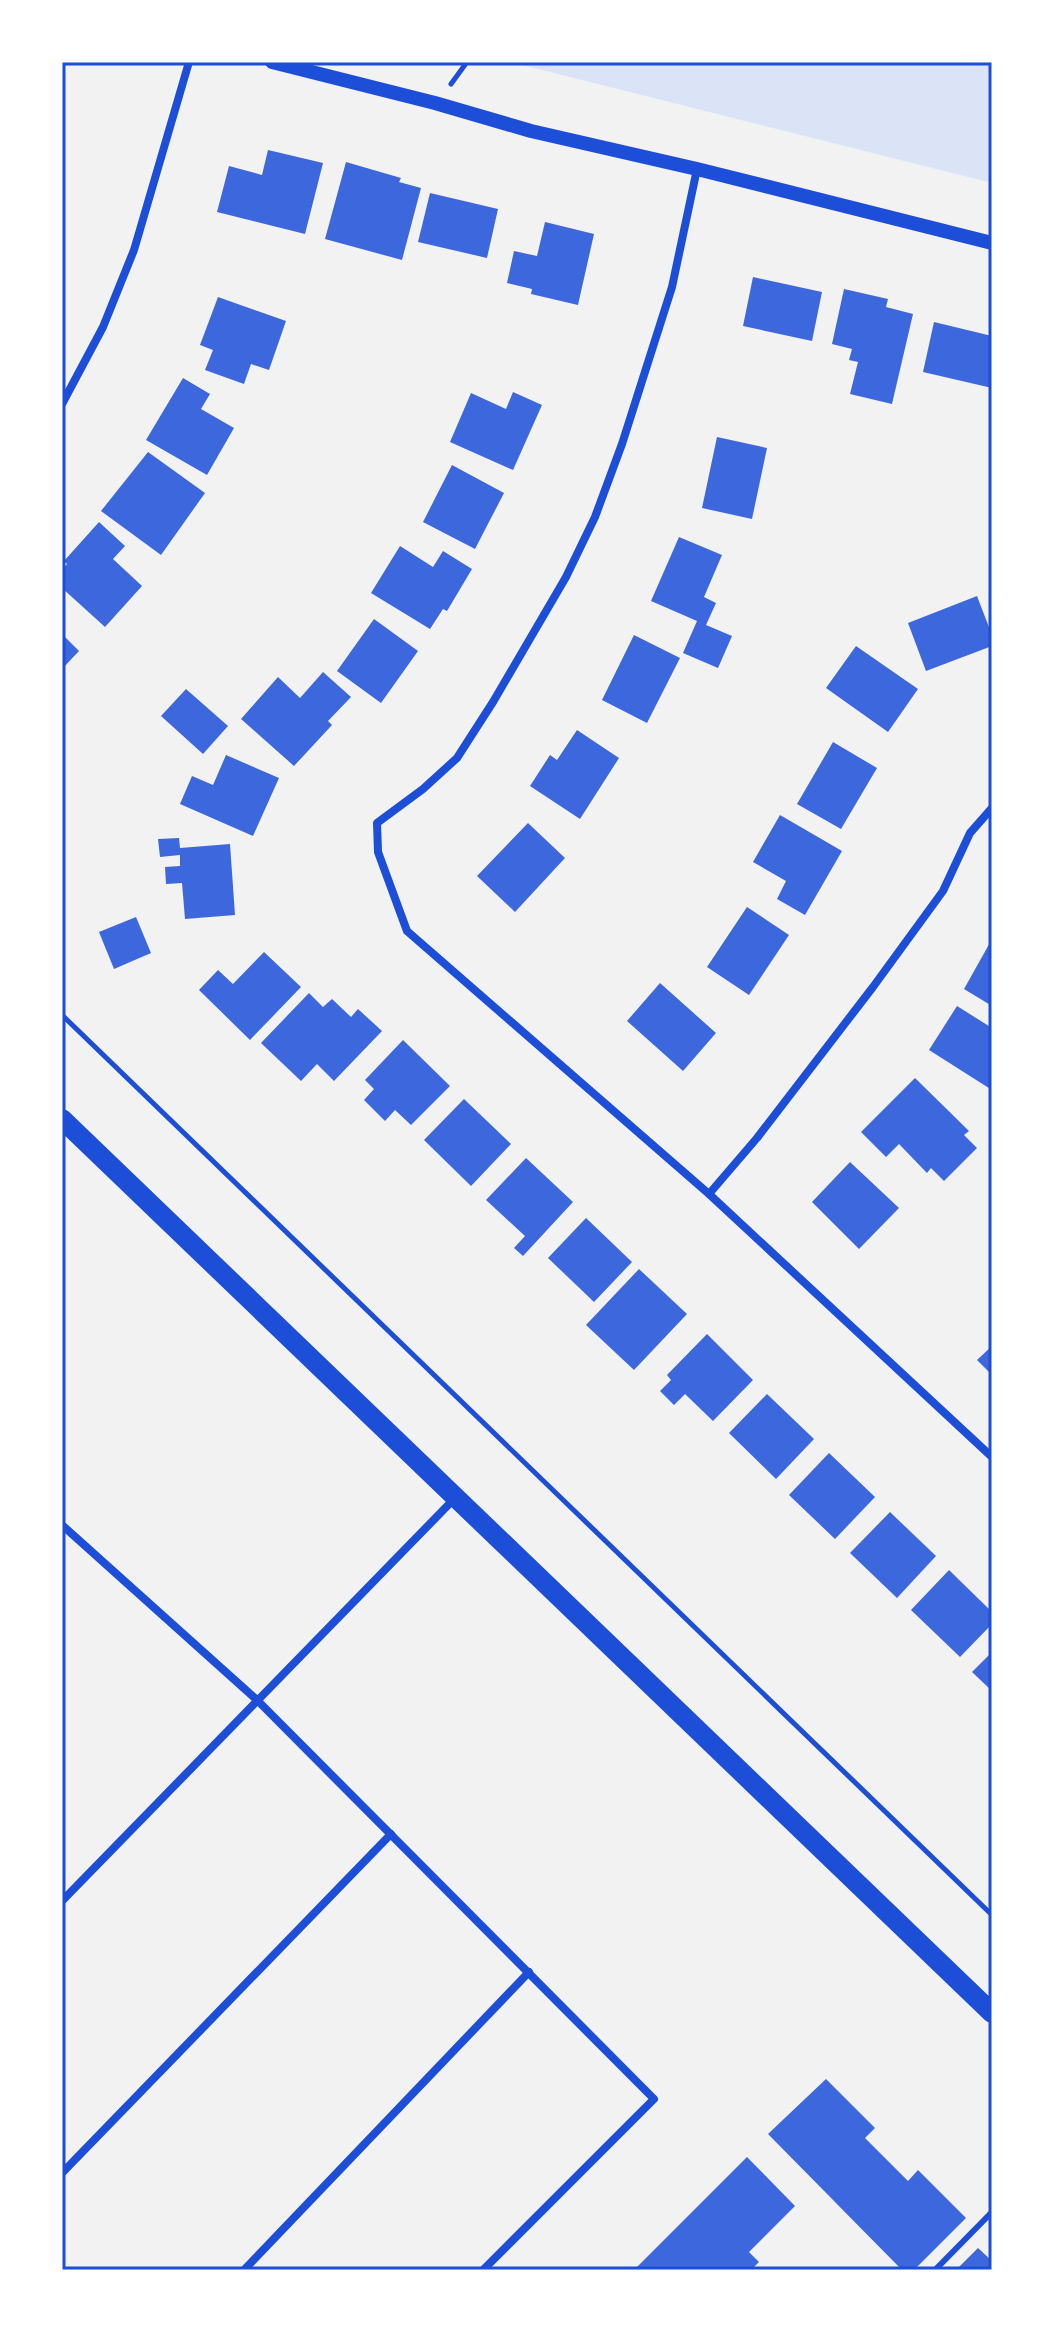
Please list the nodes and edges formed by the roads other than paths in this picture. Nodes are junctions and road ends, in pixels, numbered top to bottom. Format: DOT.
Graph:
graph roads {
  1 [pos="189,62"];
  2 [pos="272,62"];
  3 [pos="697,169"];
  4 [pos="992,243"];
  5 [pos="62,404"];
  6 [pos="992,808"];
  7 [pos="62,1119"];
  8 [pos="709,1194"];
  9 [pos="992,1457"];
  10 [pos="455,1497"];
  11 [pos="62,1525"];
  12 [pos="257,1700"];
  13 [pos="391,1834"];
  14 [pos="62,1901"];
  15 [pos="529,1972"];
  16 [pos="992,2013"];
  17 [pos="62,2173"];
  18 [pos="992,2212"];
  19 [pos="244,2270"];
  20 [pos="483,2270"];
  21 [pos="935,2270"];
  1 -- 5 [label="street"];
  2 -- 3 [label="street"];
  3 -- 4 [label="street"];
  3 -- 8 [label="street"];
  6 -- 8 [label="street"];
  7 -- 10 [label="main road"];
  8 -- 9 [label="street"];
  10 -- 12 [label="street"];
  10 -- 16 [label="main road"];
  11 -- 12 [label="street"];
  12 -- 13 [label="street"];
  12 -- 14 [label="street"];
  13 -- 15 [label="street"];
  13 -- 17 [label="street"];
  15 -- 19 [label="street"];
  15 -- 20 [label="street"];
  18 -- 21 [label="lane"];
}
